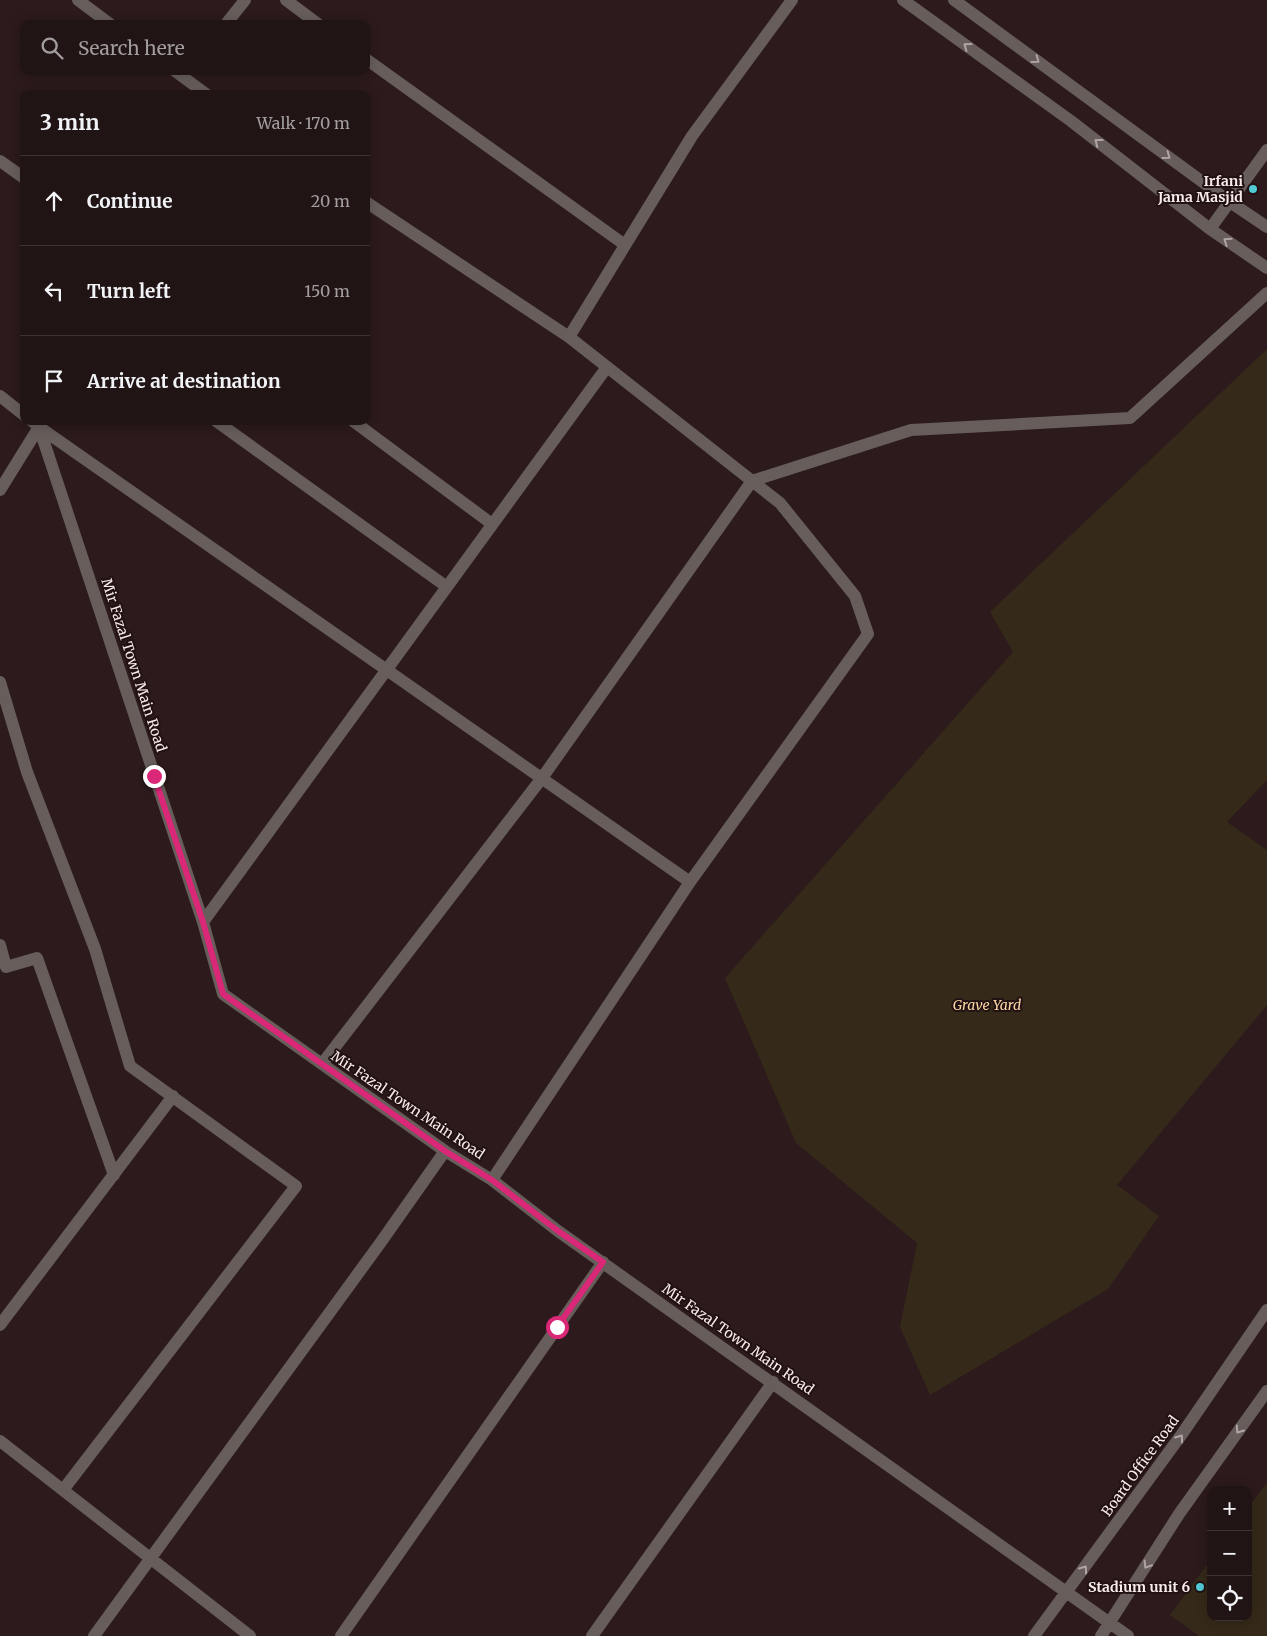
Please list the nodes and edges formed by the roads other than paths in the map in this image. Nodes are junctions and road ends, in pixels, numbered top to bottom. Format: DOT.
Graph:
graph roads {
  1 [pos="78,0"];
  2 [pos="245,0"];
  3 [pos="286,0"];
  4 [pos="792,0"];
  5 [pos="903,0"];
  6 [pos="954,0"];
  7 [pos="105,20"];
  8 [pos="229,20"];
  9 [pos="313,20"];
  10 [pos="370,62"];
  11 [pos="184,75"];
  12 [pos="201,90"];
  13 [pos="1267,150"];
  14 [pos="0,161"];
  15 [pos="20,175"];
  16 [pos="1230,202"];
  17 [pos="370,205"];
  18 [pos="1267,227"];
  19 [pos="1210,229"];
  20 [pos="625,245"];
  21 [pos="1267,268"];
  22 [pos="1267,293"];
  23 [pos="569,337"];
  24 [pos="607,367"];
  25 [pos="0,396"];
  26 [pos="20,412"];
  27 [pos="34,425"];
  28 [pos="35,425"];
  29 [pos="36,425"];
  30 [pos="222,425"];
  31 [pos="358,425"];
  32 [pos="752,481"];
  33 [pos="0,490"];
  34 [pos="492,524"];
  35 [pos="447,587"];
  36 [pos="387,670"];
  37 [pos="0,682"];
  38 [pos="542,778"];
  39 [pos="690,882"];
  40 [pos="203,922"];
  41 [pos="0,945"];
  42 [pos="322,1064"];
  43 [pos="173,1096"];
  44 [pos="445,1151"];
  45 [pos="114,1175"];
  46 [pos="492,1180"];
  47 [pos="603,1262"];
  48 [pos="1267,1310"];
  49 [pos="0,1325"];
  50 [pos="773,1382"];
  51 [pos="1267,1391"];
  52 [pos="0,1441"];
  53 [pos="62,1490"];
  54 [pos="152,1559"];
  55 [pos="1066,1593"];
  56 [pos="1110,1624"];
  57 [pos="94,1636"];
  58 [pos="250,1636"];
  59 [pos="341,1636"];
  60 [pos="592,1636"];
  61 [pos="1034,1636"];
  62 [pos="1101,1636"];
  63 [pos="1128,1636"];
  1 -- 7 [label="street"];
  2 -- 8 [label="street"];
  3 -- 9 [label="street"];
  4 -- 20 [label="street"];
  19 -- 5 [label="street, one-way"];
  6 -- 16 [label="street, one-way"];
  10 -- 20 [label="street"];
  11 -- 12 [label="street"];
  13 -- 16 [label="street"];
  14 -- 15 [label="street"];
  16 -- 18 [label="street"];
  16 -- 19 [label="street"];
  17 -- 23 [label="street"];
  21 -- 19 [label="street, one-way"];
  20 -- 23 [label="street"];
  22 -- 32 [label="street"];
  23 -- 24 [label="street"];
  24 -- 32 [label="street"];
  24 -- 34 [label="street"];
  25 -- 26 [label="street"];
  27 -- 33 [label="street"];
  28 -- 40 [label="street, Mir Fazal Town Main Road"];
  29 -- 36 [label="street"];
  30 -- 35 [label="street"];
  31 -- 34 [label="street"];
  32 -- 38 [label="street"];
  32 -- 39 [label="street"];
  34 -- 35 [label="street"];
  35 -- 36 [label="street"];
  36 -- 38 [label="street"];
  36 -- 40 [label="street"];
  37 -- 43 [label="street"];
  38 -- 39 [label="street"];
  38 -- 42 [label="street"];
  39 -- 46 [label="street"];
  40 -- 42 [label="street, Mir Fazal Town Main Road"];
  41 -- 45 [label="street"];
  42 -- 44 [label="street, Mir Fazal Town Main Road"];
  43 -- 45 [label="street"];
  43 -- 53 [label="street"];
  44 -- 46 [label="street, Mir Fazal Town Main Road"];
  44 -- 54 [label="street"];
  45 -- 49 [label="street"];
  46 -- 47 [label="street, Mir Fazal Town Main Road"];
  47 -- 50 [label="street, Mir Fazal Town Main Road"];
  47 -- 59 [label="street"];
  55 -- 48 [label="street, Board Office Road, one-way"];
  50 -- 55 [label="street, Mir Fazal Town Main Road"];
  50 -- 60 [label="street"];
  51 -- 56 [label="street, one-way"];
  52 -- 53 [label="street"];
  53 -- 54 [label="street"];
  54 -- 57 [label="street"];
  54 -- 58 [label="street"];
  55 -- 56 [label="street, Mir Fazal Town Main Road"];
  55 -- 61 [label="street, Board Office Road"];
  56 -- 62 [label="street"];
  56 -- 63 [label="street, Mir Fazal Town Main Road"];
}
